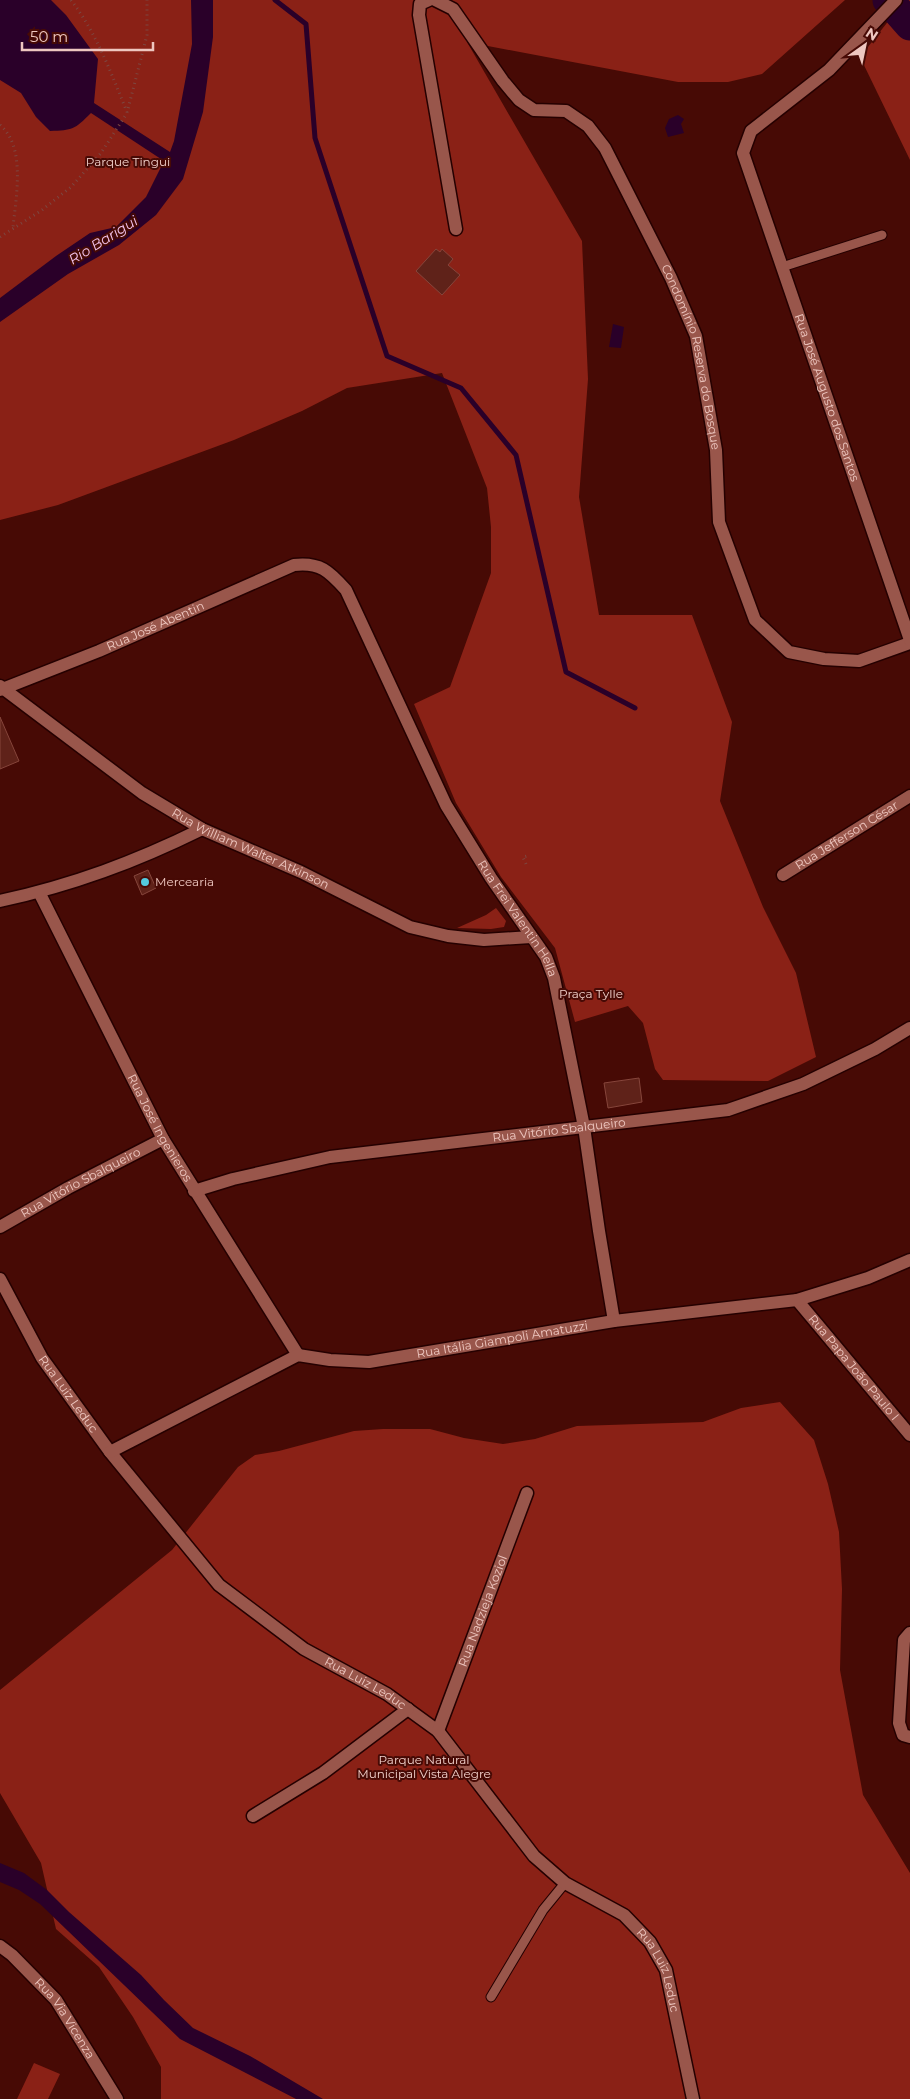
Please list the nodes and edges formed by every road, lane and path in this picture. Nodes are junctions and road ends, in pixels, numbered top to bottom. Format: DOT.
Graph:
graph roads {
  1 [pos="71,0"];
  2 [pos="147,0"];
  3 [pos="429,0"];
  4 [pos="436,0"];
  5 [pos="896,0"];
  6 [pos="127,113"];
  7 [pos="0,125"];
  8 [pos="13,228"];
  9 [pos="456,229"];
  10 [pos="882,235"];
  11 [pos="0,237"];
  12 [pos="782,267"];
  13 [pos="309,563"];
  14 [pos="910,641"];
  15 [pos="1,688"];
  16 [pos="910,796"];
  17 [pos="202,829"];
  18 [pos="527,856"];
  19 [pos="526,864"];
  20 [pos="783,875"];
  21 [pos="39,892"];
  22 [pos="0,900"];
  23 [pos="531,937"];
  24 [pos="910,1028"];
  25 [pos="584,1127"];
  26 [pos="163,1139"];
  27 [pos="194,1190"];
  28 [pos="0,1227"];
  29 [pos="910,1260"];
  30 [pos="0,1279"];
  31 [pos="796,1300"];
  32 [pos="614,1321"];
  33 [pos="298,1355"];
  34 [pos="910,1435"];
  35 [pos="110,1452"];
  36 [pos="527,1492"];
  37 [pos="910,1633"];
  38 [pos="408,1709"];
  39 [pos="438,1731"];
  40 [pos="910,1737"];
  41 [pos="253,1816"];
  42 [pos="565,1883"];
  43 [pos="0,1946"];
  44 [pos="491,1997"];
  45 [pos="117,2099"];
  46 [pos="692,2099"];
  1 -- 6 [label="path"];
  2 -- 6 [label="path"];
  3 -- 9 [label="street"];
  4 -- 14 [label="street, Condomínio Reserva do Bosque"];
  5 -- 12 [label="street, Rua José Augusto dos Santos"];
  6 -- 8 [label="path"];
  7 -- 8 [label="path"];
  8 -- 11 [label="path"];
  10 -- 12 [label="lane"];
  12 -- 14 [label="street, Rua José Augusto dos Santos"];
  13 -- 15 [label="street, Rua José Abentin"];
  13 -- 23 [label="street, Rua Frei Valentin Hella"];
  15 -- 17 [label="street, Rua William Walter Atkinson"];
  16 -- 20 [label="street, Rua Jefferson César"];
  17 -- 21 [label="street"];
  17 -- 23 [label="street, Rua William Walter Atkinson"];
  18 -- 19 [label="path"];
  21 -- 22 [label="street"];
  21 -- 26 [label="street, Rua José Ingenieros"];
  23 -- 25 [label="street, Rua Frei Valentin Hella"];
  24 -- 25 [label="street, Rua Vitório Sbalqueiro"];
  25 -- 27 [label="street, Rua Vitório Sbalqueiro"];
  25 -- 32 [label="street, Rua Frei Valentin Hella"];
  26 -- 27 [label="street, Rua José Ingenieros"];
  26 -- 28 [label="street, Rua Vitório Sbalqueiro"];
  27 -- 33 [label="street, Rua José Ingenieros"];
  29 -- 31 [label="street, Rua Itália Giampoli Amatuzzi"];
  30 -- 35 [label="street, Rua Luiz Leduc"];
  31 -- 32 [label="street, Rua Itália Giampoli Amatuzzi"];
  31 -- 34 [label="street, Rua Papa João Paulo I"];
  32 -- 33 [label="street, Rua Itália Giampoli Amatuzzi"];
  33 -- 35 [label="street"];
  35 -- 38 [label="street, Rua Luiz Leduc"];
  36 -- 39 [label="street, Rua Nadzieja Koziol"];
  37 -- 40 [label="street"];
  38 -- 39 [label="street, Rua Luiz Leduc"];
  38 -- 41 [label="street"];
  39 -- 42 [label="street, Rua Luiz Leduc"];
  42 -- 44 [label="lane"];
  42 -- 46 [label="street, Rua Luiz Leduc"];
  43 -- 45 [label="street, Rua Via Vicenza"];
}
